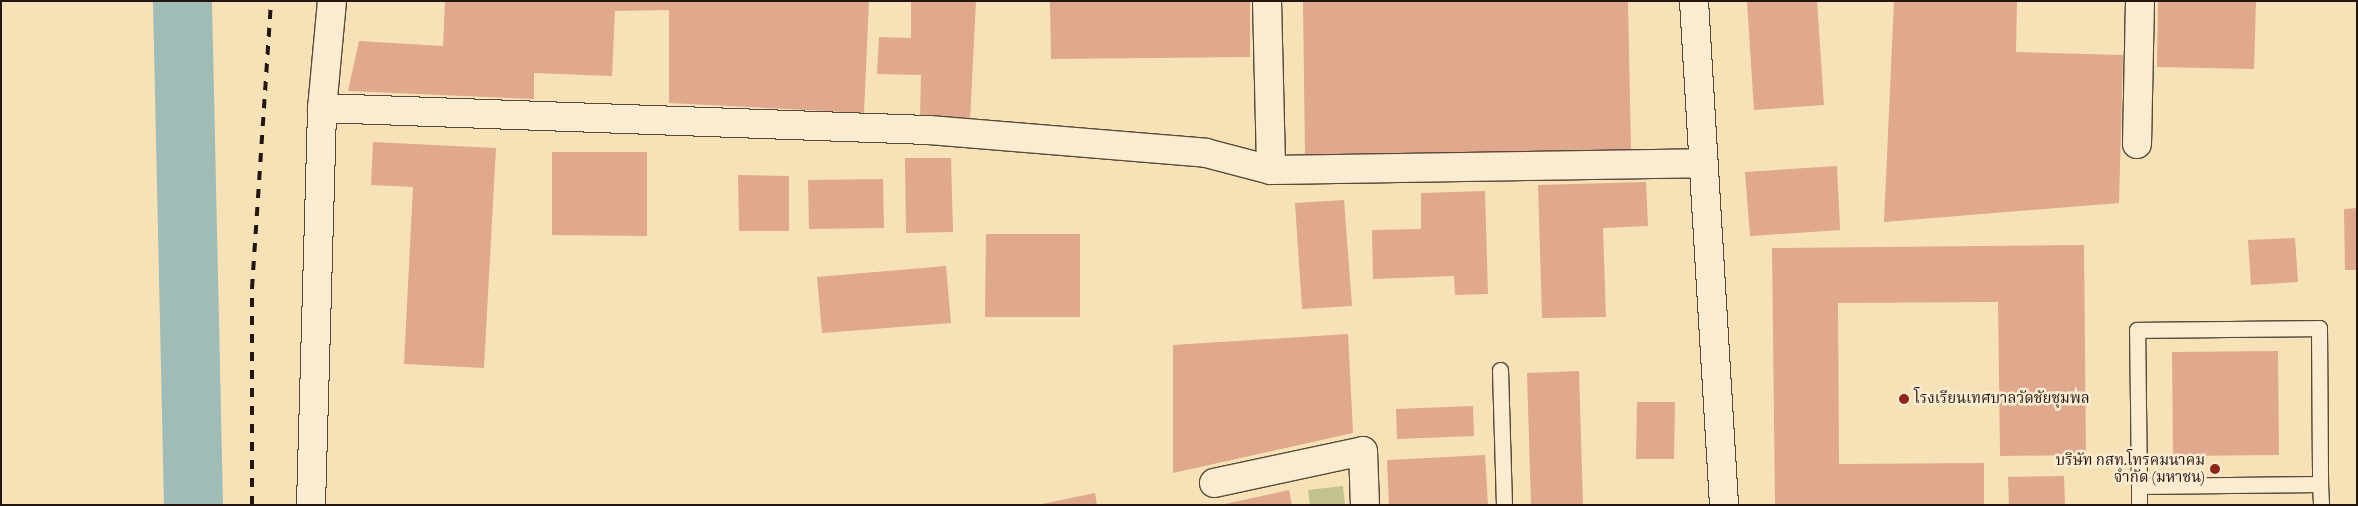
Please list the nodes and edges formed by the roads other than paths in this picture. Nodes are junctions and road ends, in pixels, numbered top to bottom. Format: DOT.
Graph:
graph roads {
  1 [pos="332,1"];
  2 [pos="1266,1"];
  3 [pos="1694,1"];
  4 [pos="2140,1"];
  5 [pos="322,108"];
  6 [pos="2138,144"];
  7 [pos="1703,163"];
  8 [pos="1271,170"];
  9 [pos="1500,370"];
  10 [pos="1214,483"];
  11 [pos="2320,484"];
  12 [pos="2139,486"];
  13 [pos="311,505"];
  14 [pos="1365,505"];
  15 [pos="1504,505"];
  16 [pos="1724,505"];
  17 [pos="2139,505"];
  18 [pos="2320,505"];
  1 -- 5 [label="street"];
  2 -- 8 [label="street"];
  3 -- 7 [label="street"];
  4 -- 6 [label="street"];
  5 -- 8 [label="street"];
  5 -- 13 [label="street"];
  7 -- 8 [label="street"];
  7 -- 16 [label="street"];
  9 -- 15 [label="lane"];
  10 -- 14 [label="street"];
  11 -- 12 [label="lane"];
  11 -- 12 [label="lane"];
  11 -- 18 [label="lane"];
  12 -- 17 [label="lane"];
}
